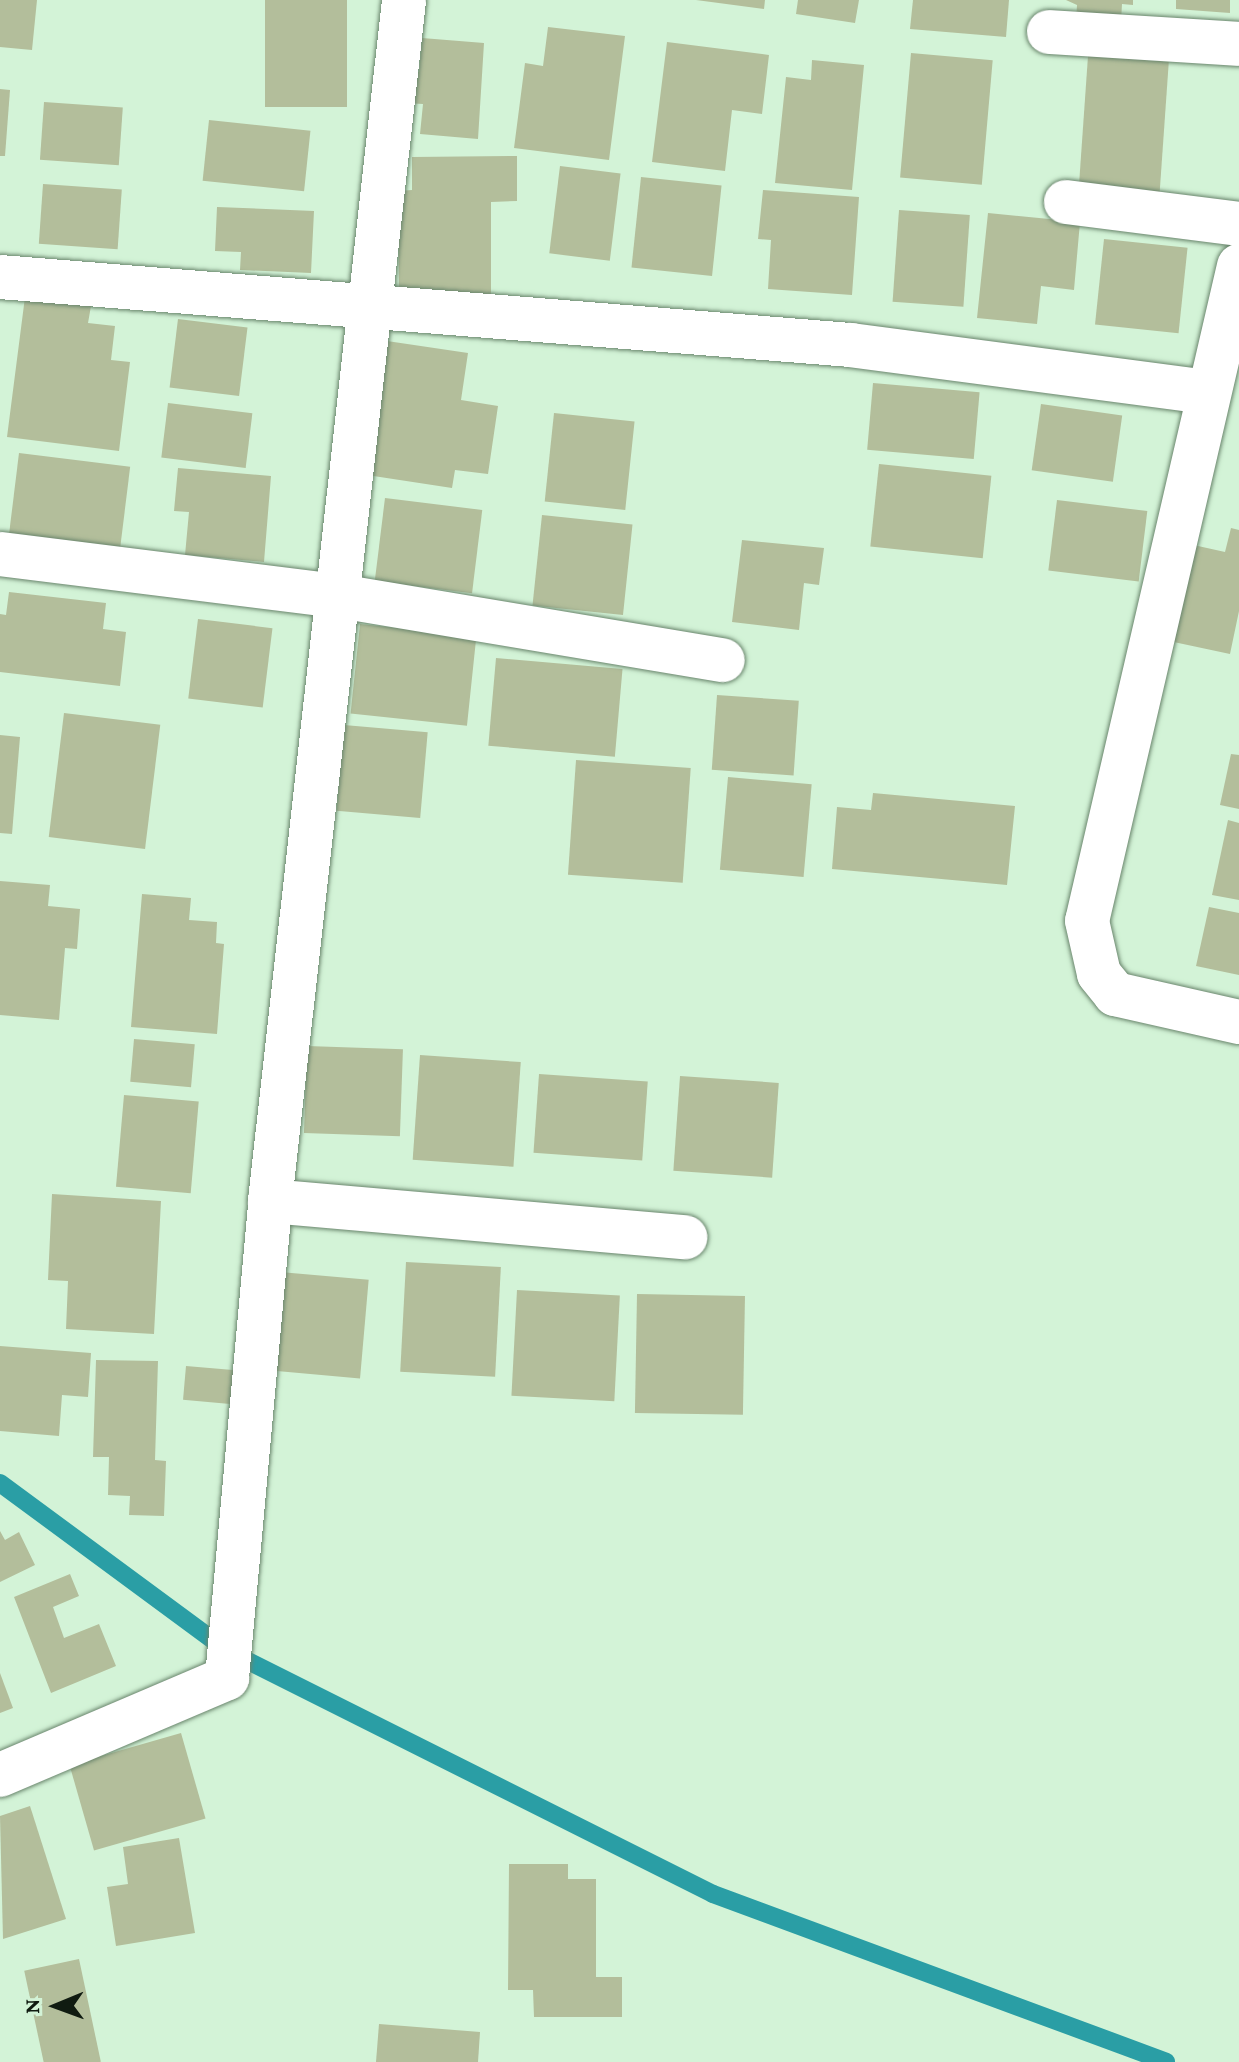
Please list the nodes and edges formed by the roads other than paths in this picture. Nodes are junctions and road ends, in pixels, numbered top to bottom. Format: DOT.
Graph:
graph roads {
  1 [pos="404,0"];
  2 [pos="1049,32"];
  3 [pos="1239,44"];
  4 [pos="1066,202"];
  5 [pos="1239,224"];
  6 [pos="1239,266"];
  7 [pos="0,277"];
  8 [pos="375,308"];
  9 [pos="1207,392"];
  10 [pos="0,554"];
  11 [pos="339,596"];
  12 [pos="723,660"];
  13 [pos="1239,1022"];
  14 [pos="270,1201"];
  15 [pos="685,1237"];
  16 [pos="0,1775"];
  1 -- 8 [label="street"];
  2 -- 3 [label="street"];
  4 -- 5 [label="street"];
  6 -- 9 [label="street"];
  7 -- 8 [label="street"];
  8 -- 9 [label="street"];
  8 -- 11 [label="street"];
  9 -- 13 [label="street"];
  10 -- 11 [label="street"];
  11 -- 12 [label="street"];
  11 -- 14 [label="street"];
  14 -- 15 [label="street"];
  14 -- 16 [label="street"];
}
